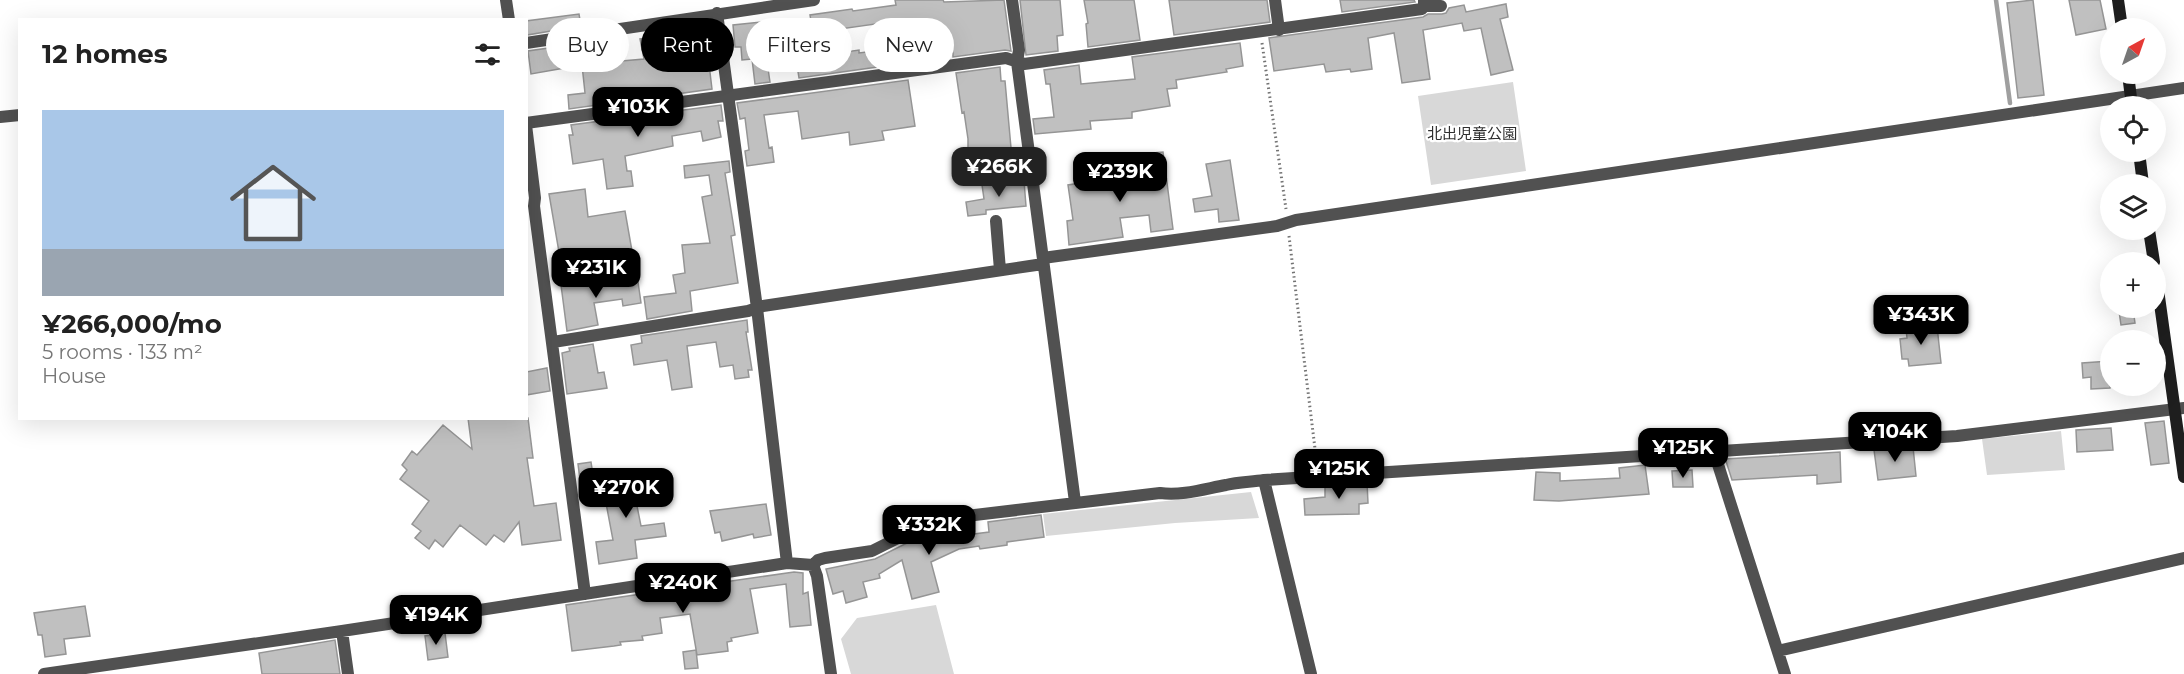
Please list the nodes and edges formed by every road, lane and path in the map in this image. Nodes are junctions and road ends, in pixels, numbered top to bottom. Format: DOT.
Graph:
graph roads {
  1 [pos="506,0"];
  2 [pos="813,0"];
  3 [pos="1012,0"];
  4 [pos="1275,0"];
  5 [pos="2118,0"];
  6 [pos="1424,3"];
  7 [pos="1441,6"];
  8 [pos="717,13"];
  9 [pos="509,18"];
  10 [pos="2121,18"];
  11 [pos="1279,30"];
  12 [pos="1261,32"];
  13 [pos="528,42"];
  14 [pos="1017,62"];
  15 [pos="2184,88"];
  16 [pos="727,95"];
  17 [pos="2152,96"];
  18 [pos="2100,105"];
  19 [pos="18,115"];
  20 [pos="0,117"];
  21 [pos="528,124"];
  22 [pos="528,140"];
  23 [pos="996,221"];
  24 [pos="1288,223"];
  25 [pos="1043,261"];
  26 [pos="1000,270"];
  27 [pos="757,308"];
  28 [pos="2163,318"];
  29 [pos="553,342"];
  30 [pos="2179,409"];
  31 [pos="1714,452"];
  32 [pos="1319,477"];
  33 [pos="2184,477"];
  34 [pos="1264,480"];
  35 [pos="1075,502"];
  36 [pos="2184,558"];
  37 [pos="788,563"];
  38 [pos="813,565"];
  39 [pos="585,594"];
  40 [pos="342,631"];
  41 [pos="1778,651"];
  42 [pos="44,674"];
  43 [pos="348,674"];
  44 [pos="831,674"];
  45 [pos="1311,674"];
  46 [pos="1785,674"];
  1 -- 9 [label="street"];
  2 -- 8 [label="street"];
  3 -- 14 [label="street"];
  4 -- 11 [label="street"];
  5 -- 10 [label="main road"];
  6 -- 7 [label="street"];
  6 -- 11 [label="street"];
  8 -- 13 [label="street"];
  8 -- 16 [label="street"];
  11 -- 12 [label="street"];
  12 -- 14 [label="street"];
  12 -- 24 [label="path"];
  14 -- 16 [label="street"];
  14 -- 25 [label="street"];
  15 -- 17 [label="street"];
  16 -- 21 [label="street"];
  16 -- 27 [label="street"];
  18 -- 24 [label="street"];
  19 -- 20 [label="street"];
  22 -- 29 [label="street"];
  23 -- 26 [label="street"];
  24 -- 25 [label="street"];
  24 -- 32 [label="path"];
  25 -- 26 [label="street"];
  25 -- 35 [label="street"];
  26 -- 27 [label="street"];
  27 -- 29 [label="street"];
  27 -- 37 [label="street"];
  28 -- 30 [label="main road"];
  29 -- 39 [label="street"];
  30 -- 31 [label="street"];
  30 -- 33 [label="main road"];
  31 -- 32 [label="street"];
  31 -- 41 [label="street"];
  32 -- 34 [label="street"];
  34 -- 35 [label="street"];
  34 -- 45 [label="street"];
  35 -- 38 [label="street"];
  36 -- 41 [label="street"];
  37 -- 38 [label="street"];
  37 -- 39 [label="street"];
  38 -- 44 [label="street"];
  39 -- 40 [label="street"];
  40 -- 42 [label="street"];
  40 -- 43 [label="street"];
  41 -- 46 [label="street"];
}
